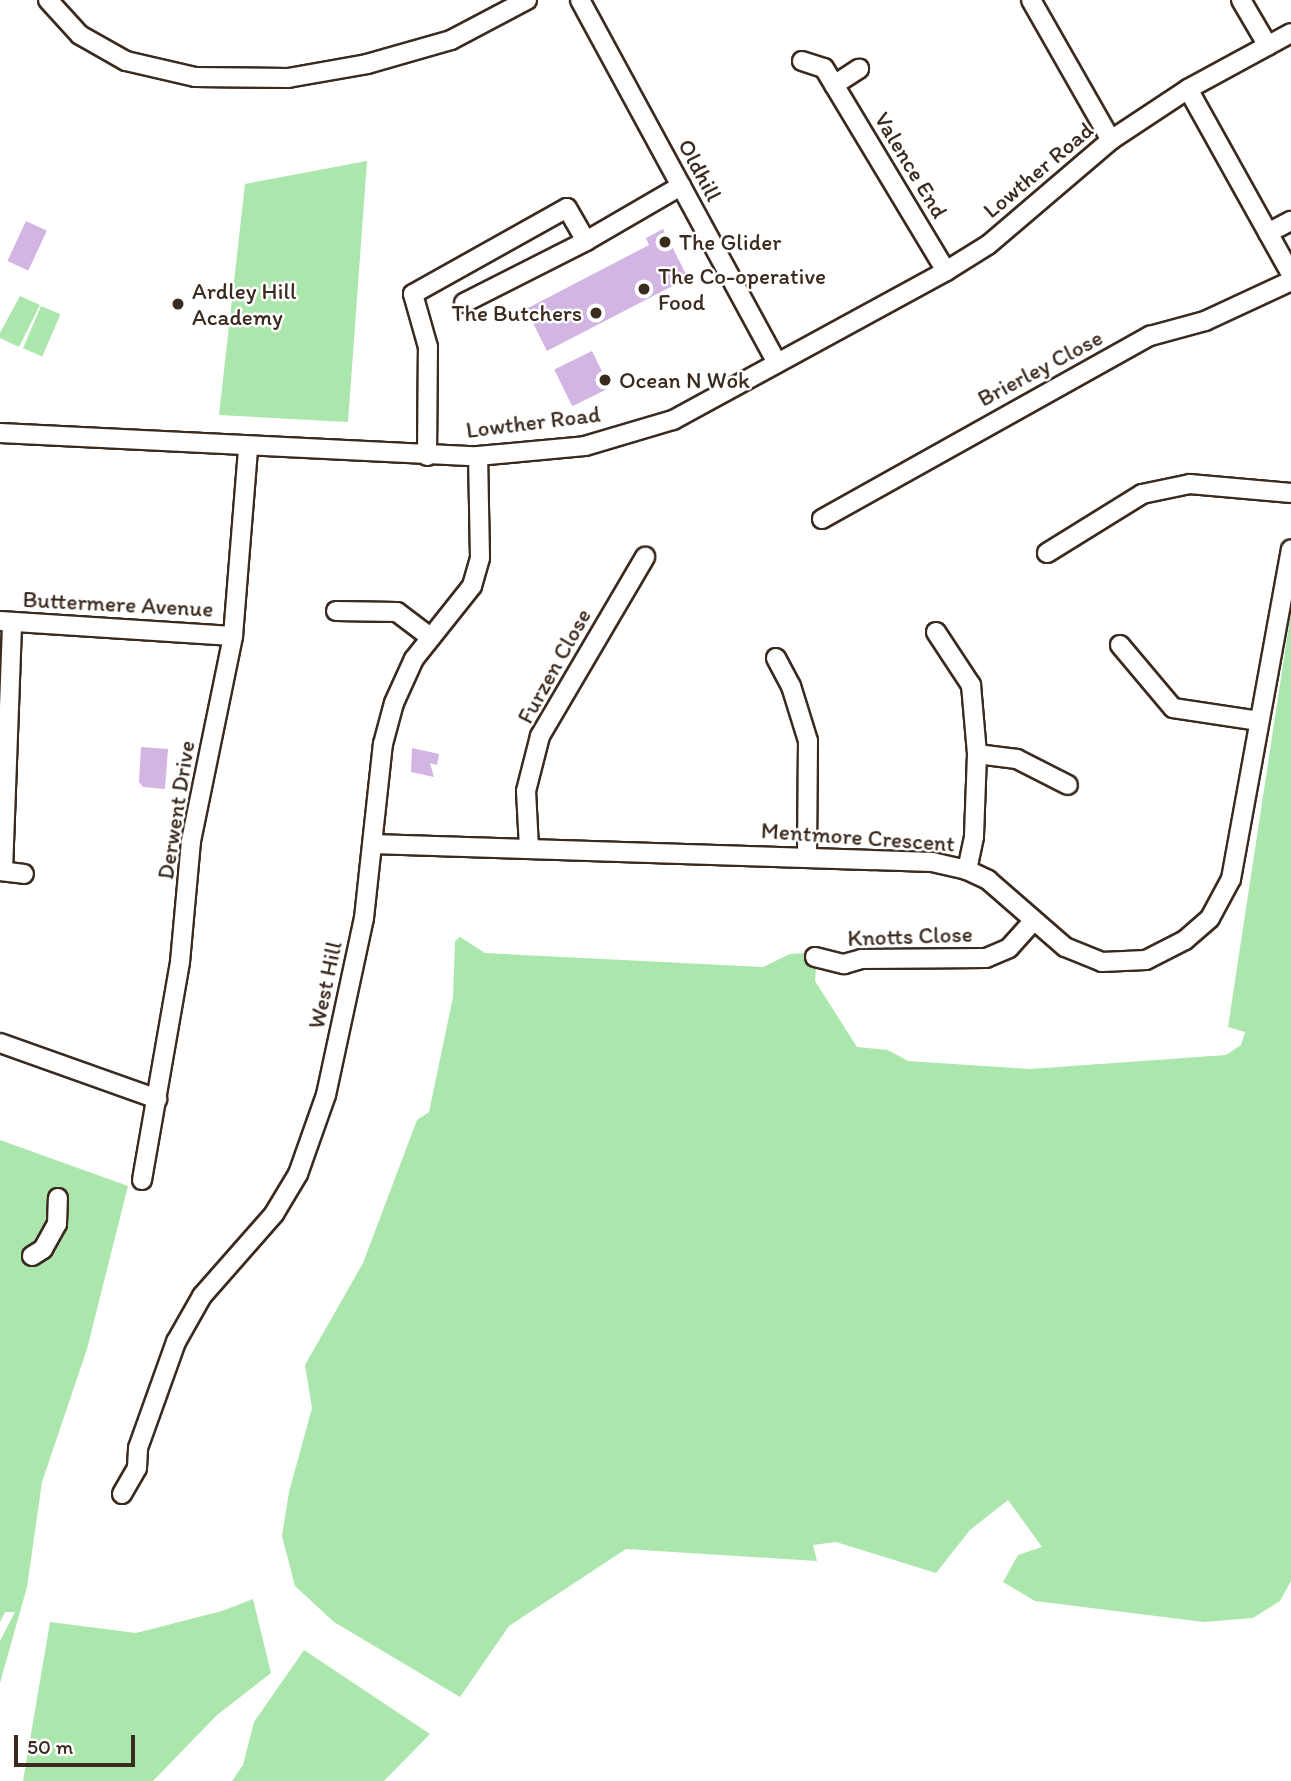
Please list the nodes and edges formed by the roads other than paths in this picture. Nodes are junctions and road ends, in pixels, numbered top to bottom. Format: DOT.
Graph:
graph roads {
  1 [pos="48,0"];
  2 [pos="527,0"];
  3 [pos="580,0"];
  4 [pos="1031,0"];
  5 [pos="1241,0"];
  6 [pos="1291,33"];
  7 [pos="1268,46"];
  8 [pos="802,61"];
  9 [pos="859,69"];
  10 [pos="834,85"];
  11 [pos="1188,89"];
  12 [pos="1111,140"];
  13 [pos="681,186"];
  14 [pos="1291,221"];
  15 [pos="1268,233"];
  16 [pos="586,241"];
  17 [pos="946,271"];
  18 [pos="1291,274"];
  19 [pos="1291,281"];
  20 [pos="464,303"];
  21 [pos="777,363"];
  22 [pos="0,433"];
  23 [pos="248,448"];
  24 [pos="427,456"];
  25 [pos="478,456"];
  26 [pos="1291,493"];
  27 [pos="822,519"];
  28 [pos="1291,548"];
  29 [pos="1046,553"];
  30 [pos="645,557"];
  31 [pos="336,611"];
  32 [pos="6,622"];
  33 [pos="936,632"];
  34 [pos="233,636"];
  35 [pos="430,637"];
  36 [pos="1120,645"];
  37 [pos="776,658"];
  38 [pos="1259,721"];
  39 [pos="978,754"];
  40 [pos="1068,785"];
  41 [pos="372,844"];
  42 [pos="528,848"];
  43 [pos="807,855"];
  44 [pos="967,870"];
  45 [pos="1,871"];
  46 [pos="24,874"];
  47 [pos="1033,921"];
  48 [pos="815,957"];
  49 [pos="0,1042"];
  50 [pos="157,1099"];
  51 [pos="142,1180"];
  52 [pos="58,1198"];
  53 [pos="32,1256"];
  54 [pos="122,1494"];
  1 -- 2 [label="street"];
  3 -- 13 [label="street, Oldhill"];
  4 -- 12 [label="street"];
  5 -- 7 [label="street"];
  6 -- 7 [label="street, Lowther Road"];
  7 -- 11 [label="street, Lowther Road"];
  8 -- 10 [label="street, Valence End"];
  9 -- 10 [label="street"];
  10 -- 17 [label="street, Valence End"];
  11 -- 12 [label="street, Lowther Road"];
  11 -- 15 [label="street"];
  12 -- 17 [label="street, Lowther Road"];
  13 -- 16 [label="street"];
  13 -- 21 [label="street, Oldhill"];
  14 -- 15 [label="street"];
  15 -- 18 [label="street"];
  16 -- 20 [label="street"];
  16 -- 24 [label="street"];
  17 -- 21 [label="street, Lowther Road"];
  19 -- 27 [label="street, Brierley Close"];
  21 -- 25 [label="street, Lowther Road"];
  22 -- 23 [label="street, Lowther Road"];
  23 -- 24 [label="street, Lowther Road"];
  23 -- 34 [label="street, Derwent Drive"];
  24 -- 25 [label="street, Lowther Road"];
  25 -- 35 [label="street, West Hill"];
  26 -- 29 [label="street"];
  28 -- 38 [label="street, Mentmore Crescent"];
  30 -- 42 [label="street, Furzen Close"];
  31 -- 35 [label="street"];
  32 -- 34 [label="street, Buttermere Avenue"];
  32 -- 45 [label="street"];
  33 -- 39 [label="street"];
  34 -- 50 [label="street, Derwent Drive"];
  35 -- 41 [label="street, West Hill"];
  36 -- 38 [label="street"];
  37 -- 43 [label="street"];
  38 -- 47 [label="street, Mentmore Crescent"];
  39 -- 40 [label="street"];
  39 -- 44 [label="street"];
  41 -- 42 [label="street, Mentmore Crescent"];
  41 -- 54 [label="street, West Hill"];
  42 -- 43 [label="street, Mentmore Crescent"];
  43 -- 44 [label="street, Mentmore Crescent"];
  44 -- 47 [label="street, Mentmore Crescent"];
  45 -- 46 [label="street"];
  47 -- 48 [label="street, Knotts Close"];
  49 -- 50 [label="street"];
  50 -- 51 [label="street, Derwent Drive"];
  52 -- 53 [label="street"];
}
